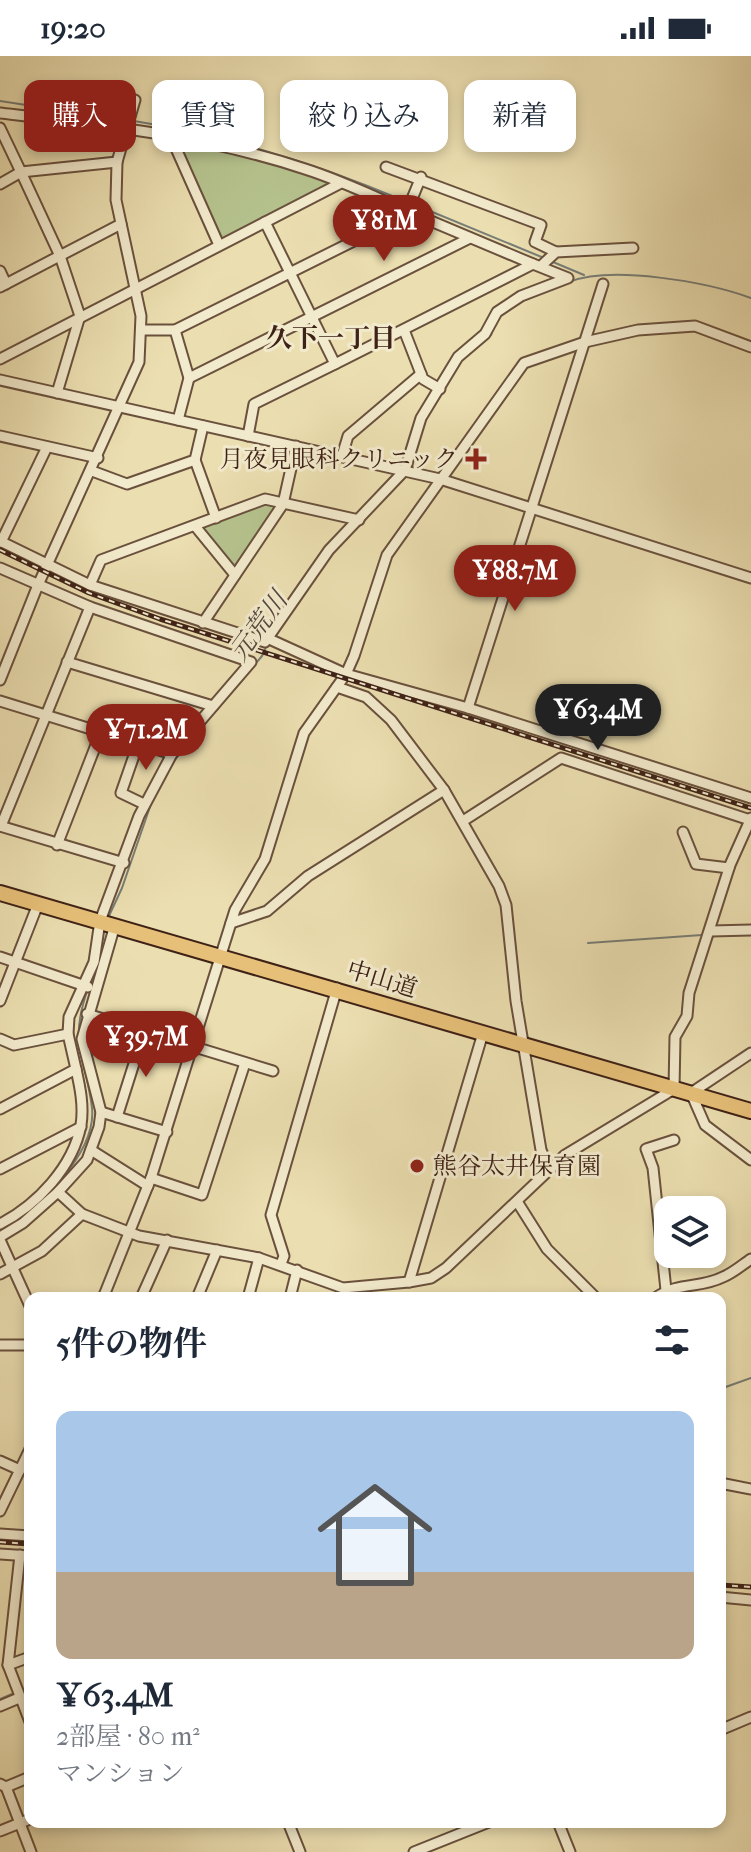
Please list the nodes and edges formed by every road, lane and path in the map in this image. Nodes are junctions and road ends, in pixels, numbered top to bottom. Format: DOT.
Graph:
graph roads {
  1 [pos="0,113"];
  2 [pos="24,115"];
  3 [pos="2,135"];
  4 [pos="120,152"];
  5 [pos="178,152"];
  6 [pos="243,152"];
  7 [pos="117,162"];
  8 [pos="386,167"];
  9 [pos="21,172"];
  10 [pos="421,177"];
  11 [pos="341,183"];
  12 [pos="0,184"];
  13 [pos="409,205"];
  14 [pos="265,222"];
  15 [pos="121,224"];
  16 [pos="470,238"];
  17 [pos="219,245"];
  18 [pos="633,248"];
  19 [pos="554,253"];
  20 [pos="60,256"];
  21 [pos="539,264"];
  22 [pos="0,271"];
  23 [pos="290,272"];
  24 [pos="603,284"];
  25 [pos="3,285"];
  26 [pos="136,287"];
  27 [pos="80,316"];
  28 [pos="312,316"];
  29 [pos="142,330"];
  30 [pos="175,330"];
  31 [pos="404,330"];
  32 [pos="585,342"];
  33 [pos="751,347"];
  34 [pos="0,359"];
  35 [pos="335,364"];
  36 [pos="421,374"];
  37 [pos="189,378"];
  38 [pos="0,380"];
  39 [pos="440,389"];
  40 [pos="57,393"];
  41 [pos="121,408"];
  42 [pos="178,420"];
  43 [pos="203,426"];
  44 [pos="0,436"];
  45 [pos="248,436"];
  46 [pos="296,446"];
  47 [pos="47,447"];
  48 [pos="342,456"];
  49 [pos="98,458"];
  50 [pos="195,460"];
  51 [pos="405,470"];
  52 [pos="92,471"];
  53 [pos="440,479"];
  54 [pos="283,504"];
  55 [pos="531,508"];
  56 [pos="216,518"];
  57 [pos="359,520"];
  58 [pos="195,526"];
  59 [pos="0,542"];
  60 [pos="47,565"];
  61 [pos="0,568"];
  62 [pos="235,575"];
  63 [pos="751,578"];
  64 [pos="38,585"];
  65 [pos="90,585"];
  66 [pos="90,607"];
  67 [pos="203,623"];
  68 [pos="272,640"];
  69 [pos="67,662"];
  70 [pos="346,674"];
  71 [pos="0,680"];
  72 [pos="337,687"];
  73 [pos="0,701"];
  74 [pos="213,706"];
  75 [pos="468,708"];
  76 [pos="47,717"];
  77 [pos="101,732"];
  78 [pos="138,744"];
  79 [pos="172,754"];
  80 [pos="444,790"];
  81 [pos="751,798"];
  82 [pos="144,804"];
  83 [pos="750,819"];
  84 [pos="463,821"];
  85 [pos="0,826"];
  86 [pos="683,832"];
  87 [pos="57,845"];
  88 [pos="124,863"];
  89 [pos="729,868"];
  90 [pos="0,893"];
  91 [pos="38,904"];
  92 [pos="107,923"];
  93 [pos="231,923"];
  94 [pos="751,930"];
  95 [pos="711,931"];
  96 [pos="222,956"];
  97 [pos="0,957"];
  98 [pos="16,962"];
  99 [pos="82,985"];
  100 [pos="337,988"];
  101 [pos="95,990"];
  102 [pos="0,1001"];
  103 [pos="87,1014"];
  104 [pos="144,1032"];
  105 [pos="483,1033"];
  106 [pos="68,1034"];
  107 [pos="0,1039"];
  108 [pos="524,1045"];
  109 [pos="194,1047"];
  110 [pos="751,1053"];
  111 [pos="245,1063"];
  112 [pos="76,1069"];
  113 [pos="273,1071"];
  114 [pos="674,1089"];
  115 [pos="691,1093"];
  116 [pos="0,1109"];
  117 [pos="751,1111"];
  118 [pos="101,1112"];
  119 [pos="117,1117"];
  120 [pos="81,1127"];
  121 [pos="167,1132"];
  122 [pos="674,1140"];
  123 [pos="91,1150"];
  124 [pos="751,1160"];
  125 [pos="549,1168"];
  126 [pos="0,1169"];
  127 [pos="150,1182"];
  128 [pos="58,1192"];
  129 [pos="518,1203"];
  130 [pos="82,1214"];
  131 [pos="0,1224"];
  132 [pos="131,1233"];
  133 [pos="0,1238"];
  134 [pos="167,1240"];
  135 [pos="217,1250"];
  136 [pos="259,1258"];
  137 [pos="751,1259"];
  138 [pos="281,1264"];
  139 [pos="13,1268"];
  140 [pos="297,1270"];
  141 [pos="0,1274"];
  142 [pos="409,1282"];
  143 [pos="666,1290"];
  144 [pos="106,1292"];
  145 [pos="144,1292"];
  146 [pos="200,1292"];
  147 [pos="250,1292"];
  148 [pos="292,1292"];
  149 [pos="344,1292"];
  150 [pos="352,1292"];
  151 [pos="590,1292"];
  152 [pos="663,1292"];
  153 [pos="24,1293"];
  154 [pos="0,1345"];
  155 [pos="24,1345"];
  156 [pos="0,1461"];
  157 [pos="24,1462"];
  158 [pos="20,1470"];
  159 [pos="726,1484"];
  160 [pos="751,1489"];
  161 [pos="0,1511"];
  162 [pos="0,1534"];
  163 [pos="24,1536"];
  164 [pos="0,1554"];
  165 [pos="24,1555"];
  166 [pos="24,1561"];
  167 [pos="726,1598"];
  168 [pos="751,1600"];
  169 [pos="0,1628"];
  170 [pos="12,1628"];
  171 [pos="24,1659"];
  172 [pos="8,1665"];
  173 [pos="19,1698"];
  174 [pos="0,1706"];
  175 [pos="24,1709"];
  176 [pos="751,1717"];
  177 [pos="726,1727"];
  178 [pos="24,1779"];
  179 [pos="3,1785"];
  180 [pos="24,1818"];
  181 [pos="24,1822"];
  182 [pos="27,1828"];
  183 [pos="290,1828"];
  184 [pos="474,1828"];
  185 [pos="560,1828"];
  186 [pos="0,1831"];
  187 [pos="31,1852"];
  188 [pos="300,1852"];
  189 [pos="414,1852"];
  190 [pos="570,1852"];
  1 -- 2 [label="street"];
  3 -- 9 [label="street"];
  4 -- 7 [label="street"];
  5 -- 17 [label="street"];
  6 -- 11 [label="street"];
  7 -- 9 [label="street"];
  7 -- 15 [label="street"];
  8 -- 10 [label="street"];
  9 -- 12 [label="street"];
  9 -- 20 [label="street"];
  10 -- 13 [label="street"];
  10 -- 19 [label="street"];
  11 -- 13 [label="street"];
  11 -- 14 [label="street"];
  13 -- 16 [label="street"];
  13 -- 23 [label="street"];
  14 -- 17 [label="street"];
  14 -- 23 [label="street"];
  15 -- 20 [label="street"];
  15 -- 26 [label="street"];
  16 -- 21 [label="street"];
  16 -- 28 [label="street"];
  17 -- 26 [label="street"];
  18 -- 19 [label="street"];
  19 -- 21 [label="street"];
  20 -- 25 [label="street"];
  20 -- 27 [label="street"];
  21 -- 31 [label="street"];
  21 -- 39 [label="street"];
  22 -- 25 [label="street"];
  23 -- 28 [label="street"];
  23 -- 30 [label="street"];
  24 -- 32 [label="street"];
  26 -- 27 [label="street"];
  26 -- 29 [label="street"];
  27 -- 34 [label="street"];
  27 -- 40 [label="street"];
  28 -- 35 [label="street"];
  28 -- 37 [label="street"];
  29 -- 30 [label="street"];
  29 -- 41 [label="street"];
  30 -- 37 [label="street"];
  31 -- 35 [label="street"];
  31 -- 36 [label="street"];
  32 -- 33 [label="street"];
  32 -- 53 [label="street"];
  32 -- 55 [label="street"];
  35 -- 45 [label="street"];
  36 -- 39 [label="street"];
  36 -- 48 [label="street"];
  37 -- 42 [label="street"];
  38 -- 40 [label="street"];
  39 -- 51 [label="street"];
  40 -- 41 [label="street"];
  41 -- 42 [label="street"];
  41 -- 49 [label="street"];
  42 -- 43 [label="street"];
  43 -- 45 [label="street"];
  43 -- 50 [label="street"];
  44 -- 47 [label="street"];
  45 -- 46 [label="street"];
  46 -- 48 [label="street"];
  46 -- 54 [label="street"];
  47 -- 49 [label="street"];
  47 -- 59 [label="street"];
  48 -- 51 [label="street"];
  49 -- 52 [label="street"];
  50 -- 52 [label="street"];
  50 -- 56 [label="street"];
  51 -- 53 [label="street"];
  51 -- 57 [label="street"];
  52 -- 60 [label="street"];
  53 -- 55 [label="street"];
  53 -- 70 [label="street"];
  54 -- 56 [label="street"];
  54 -- 57 [label="street"];
  54 -- 62 [label="street"];
  55 -- 63 [label="street"];
  55 -- 75 [label="street"];
  56 -- 58 [label="street"];
  57 -- 68 [label="street"];
  58 -- 62 [label="street"];
  58 -- 65 [label="street"];
  59 -- 60 [label="street"];
  60 -- 64 [label="street"];
  60 -- 65 [label="street"];
  61 -- 64 [label="street"];
  62 -- 67 [label="street"];
  64 -- 66 [label="street"];
  64 -- 71 [label="street"];
  65 -- 67 [label="street"];
  66 -- 69 [label="street"];
  66 -- 74 [label="street"];
  67 -- 68 [label="street"];
  68 -- 70 [label="street"];
  69 -- 74 [label="street"];
  69 -- 76 [label="street"];
  70 -- 72 [label="street"];
  70 -- 75 [label="street"];
  72 -- 80 [label="street"];
  72 -- 93 [label="street"];
  73 -- 76 [label="street"];
  74 -- 79 [label="street"];
  75 -- 81 [label="street"];
  76 -- 77 [label="street"];
  76 -- 85 [label="street"];
  77 -- 78 [label="street"];
  77 -- 87 [label="street"];
  78 -- 79 [label="street"];
  78 -- 82 [label="street"];
  79 -- 82 [label="street"];
  80 -- 84 [label="street"];
  80 -- 93 [label="street"];
  82 -- 88 [label="street"];
  83 -- 84 [label="street"];
  83 -- 89 [label="street"];
  84 -- 108 [label="street"];
  85 -- 87 [label="street"];
  86 -- 89 [label="street"];
  87 -- 88 [label="street"];
  88 -- 92 [label="street"];
  89 -- 95 [label="street"];
  90 -- 91 [label="highway, 中山道"];
  91 -- 92 [label="highway, 中山道"];
  91 -- 98 [label="street"];
  92 -- 96 [label="highway, 中山道"];
  92 -- 99 [label="street"];
  92 -- 101 [label="street"];
  93 -- 96 [label="street"];
  94 -- 95 [label="street"];
  95 -- 114 [label="street"];
  96 -- 100 [label="highway, 中山道"];
  96 -- 109 [label="street"];
  97 -- 98 [label="street"];
  98 -- 99 [label="street"];
  98 -- 102 [label="street"];
  99 -- 101 [label="street"];
  99 -- 106 [label="street"];
  100 -- 105 [label="highway, 中山道"];
  100 -- 138 [label="street"];
  101 -- 103 [label="street"];
  103 -- 104 [label="street"];
  103 -- 118 [label="street"];
  104 -- 109 [label="street"];
  104 -- 119 [label="street"];
  105 -- 108 [label="highway, 中山道"];
  105 -- 142 [label="street"];
  106 -- 107 [label="street"];
  106 -- 112 [label="street"];
  108 -- 114 [label="highway, 中山道"];
  108 -- 125 [label="street"];
  109 -- 111 [label="street"];
  109 -- 121 [label="street"];
  110 -- 115 [label="street"];
  111 -- 113 [label="street"];
  111 -- 127 [label="street"];
  112 -- 116 [label="street"];
  112 -- 120 [label="street"];
  114 -- 115 [label="highway, 中山道"];
  114 -- 125 [label="street"];
  115 -- 117 [label="highway, 中山道"];
  115 -- 124 [label="street"];
  118 -- 119 [label="street"];
  118 -- 123 [label="street"];
  119 -- 121 [label="street"];
  120 -- 126 [label="street"];
  120 -- 131 [label="street"];
  121 -- 127 [label="street"];
  122 -- 143 [label="street"];
  123 -- 127 [label="street"];
  123 -- 128 [label="street"];
  125 -- 129 [label="street"];
  127 -- 132 [label="street"];
  128 -- 130 [label="street"];
  128 -- 133 [label="street"];
  129 -- 142 [label="street"];
  129 -- 151 [label="street"];
  130 -- 132 [label="street"];
  130 -- 139 [label="street"];
  132 -- 134 [label="street"];
  132 -- 144 [label="street"];
  133 -- 139 [label="street"];
  134 -- 135 [label="street"];
  134 -- 145 [label="street"];
  135 -- 136 [label="street"];
  135 -- 146 [label="street"];
  136 -- 138 [label="street"];
  136 -- 147 [label="street"];
  137 -- 143 [label="street"];
  138 -- 140 [label="street"];
  139 -- 141 [label="street"];
  139 -- 153 [label="street"];
  140 -- 148 [label="street"];
  140 -- 149 [label="street"];
  142 -- 150 [label="street"];
  143 -- 152 [label="street"];
  154 -- 155 [label="street"];
  156 -- 158 [label="street"];
  157 -- 158 [label="street"];
  158 -- 161 [label="street"];
  159 -- 160 [label="street"];
  162 -- 163 [label="street"];
  164 -- 165 [label="street"];
  166 -- 170 [label="street"];
  167 -- 168 [label="street"];
  169 -- 170 [label="street"];
  170 -- 172 [label="street"];
  171 -- 172 [label="street"];
  172 -- 173 [label="street"];
  173 -- 174 [label="street"];
  173 -- 175 [label="street"];
  176 -- 177 [label="street"];
  178 -- 179 [label="street"];
  179 -- 180 [label="street"];
  181 -- 186 [label="street"];
  182 -- 187 [label="street"];
  183 -- 188 [label="street"];
  184 -- 189 [label="street"];
  185 -- 190 [label="street"];
}
